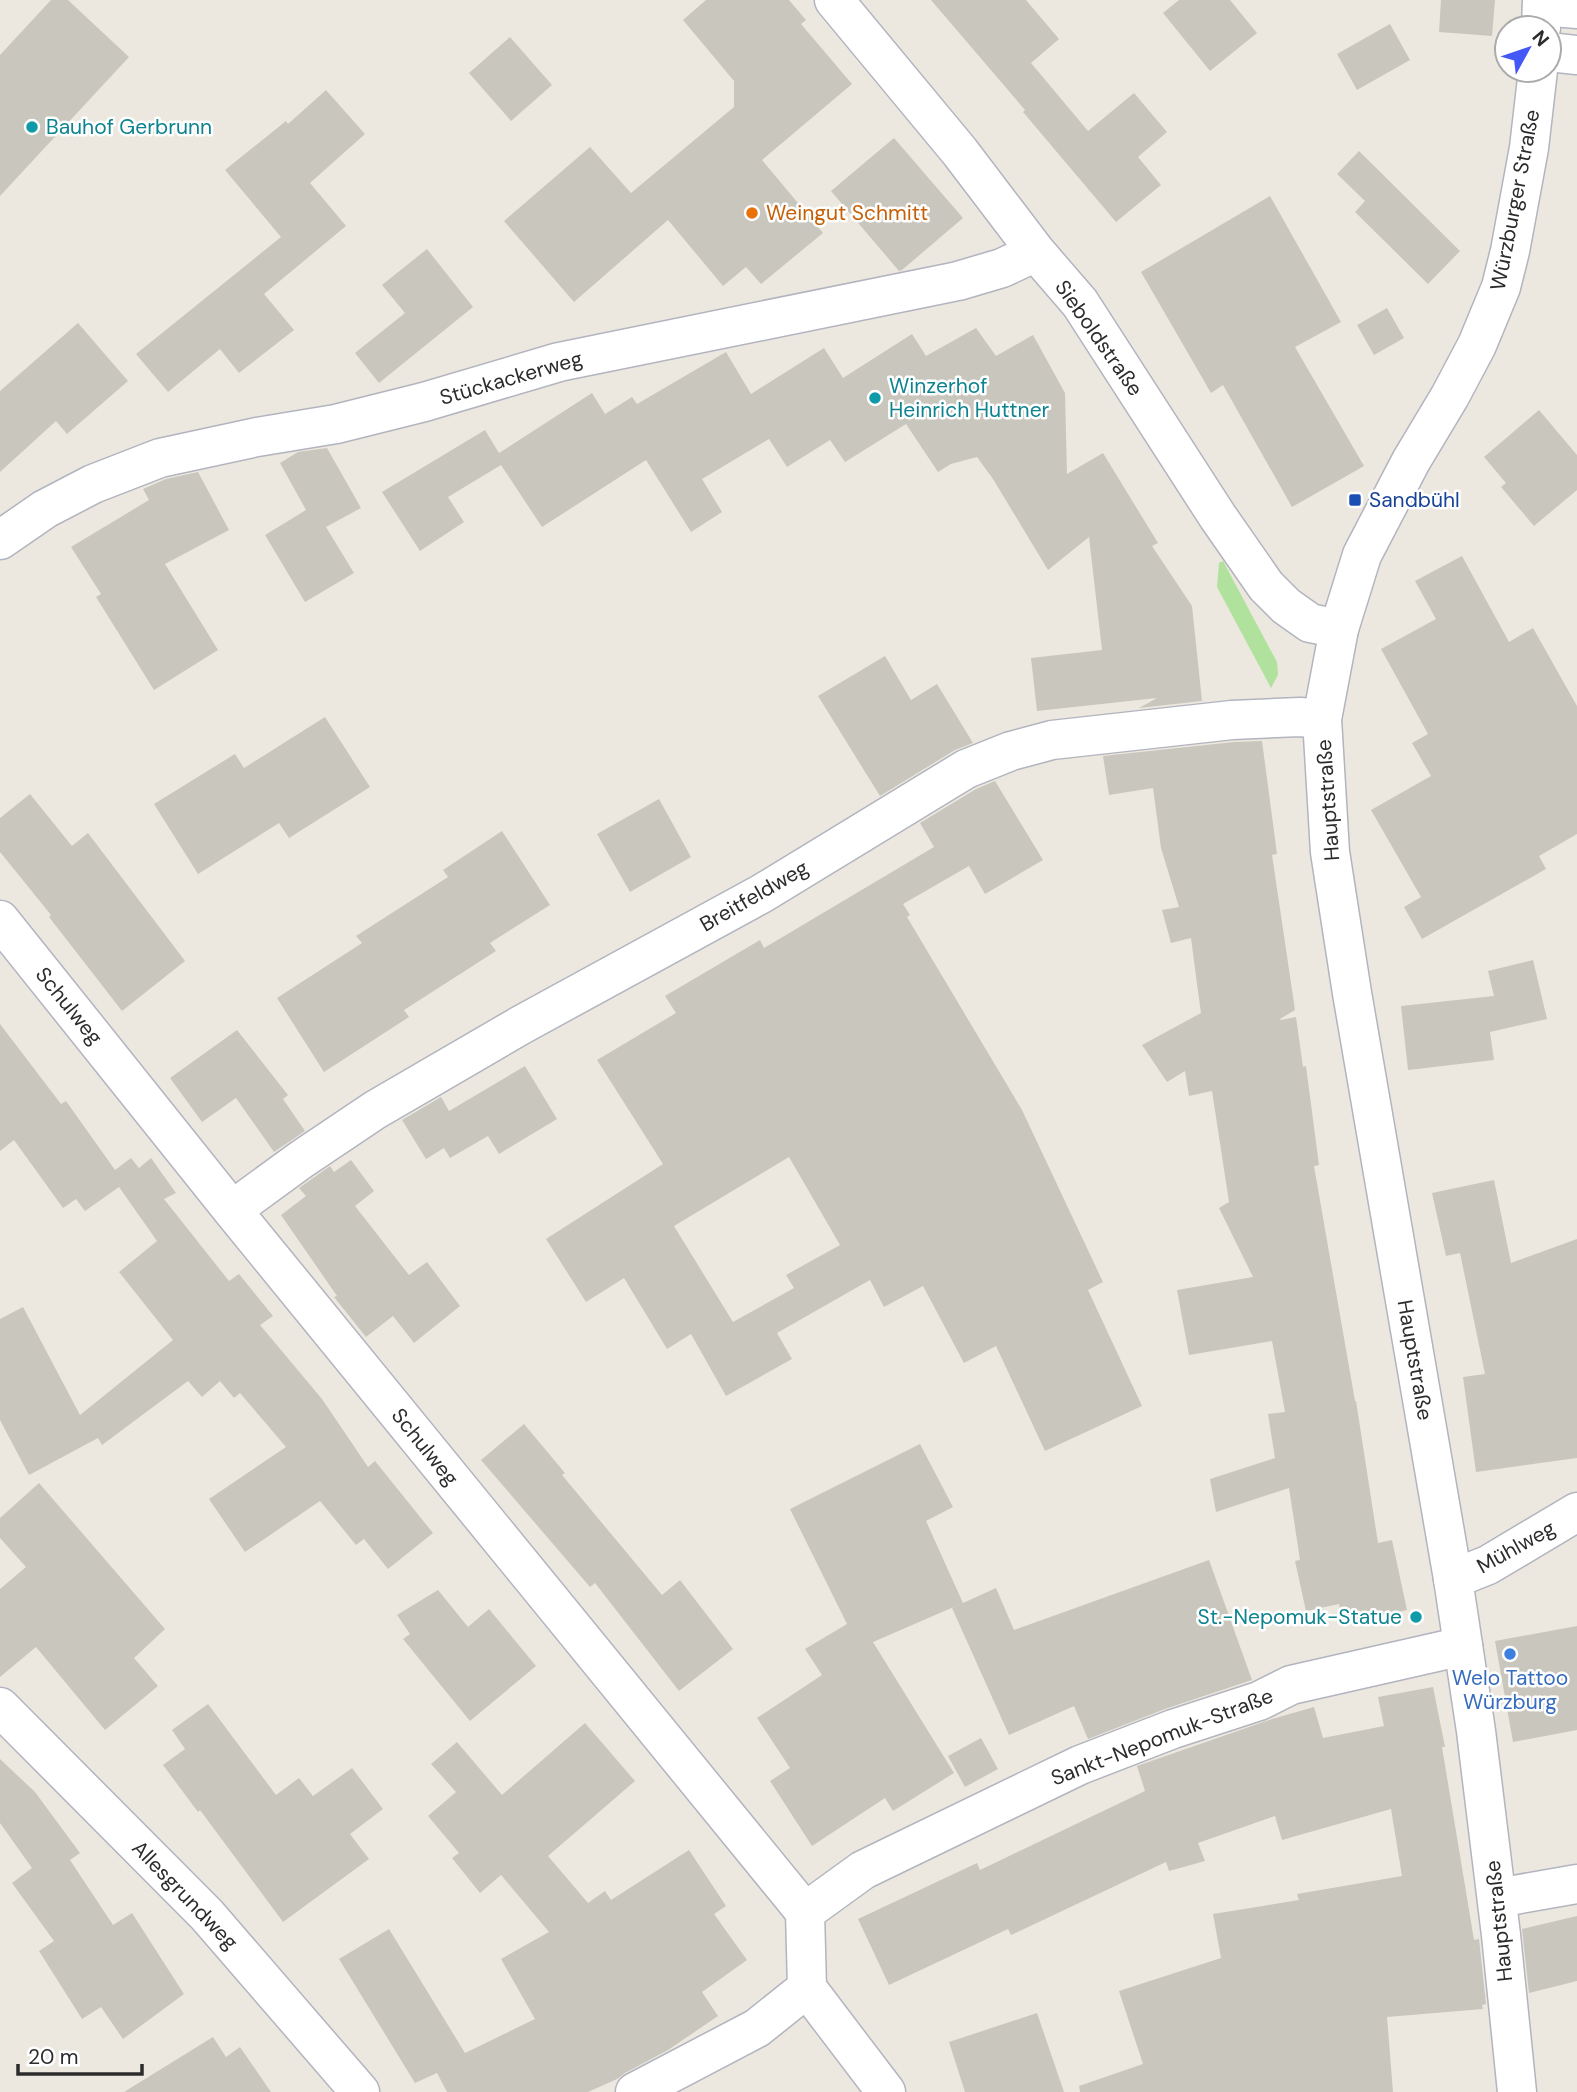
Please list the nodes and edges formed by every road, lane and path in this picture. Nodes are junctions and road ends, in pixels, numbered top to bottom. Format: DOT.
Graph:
graph roads {
  1 [pos="834,0"];
  2 [pos="1536,84"];
  3 [pos="1036,252"];
  4 [pos="0,540"];
  5 [pos="1339,629"];
  6 [pos="1322,719"];
  7 [pos="0,920"];
  8 [pos="232,1210"];
  9 [pos="1577,1512"];
  10 [pos="1453,1579"];
  11 [pos="1463,1646"];
  12 [pos="0,1707"];
  13 [pos="1577,1884"];
  14 [pos="1497,1898"];
  15 [pos="805,1912"];
  16 [pos="807,1988"];
  17 [pos="360,2092"];
  18 [pos="635,2092"];
  19 [pos="886,2092"];
  20 [pos="1517,2092"];
  1 -- 3 [label="street, Sieboldstraße"];
  2 -- 5 [label="street, Würzburger Straße"];
  3 -- 4 [label="street, Stückackerweg"];
  3 -- 5 [label="street, Sieboldstraße"];
  5 -- 6 [label="street, Hauptstraße"];
  6 -- 8 [label="street, Breitfeldweg"];
  6 -- 10 [label="street, Hauptstraße"];
  7 -- 8 [label="street, Schulweg"];
  8 -- 15 [label="street, Schulweg"];
  9 -- 10 [label="street, Mühlweg"];
  10 -- 11 [label="street, Hauptstraße"];
  11 -- 14 [label="street, Hauptstraße"];
  11 -- 15 [label="street, Sankt-Nepomuk-Straße"];
  12 -- 17 [label="street, Allesgrundweg"];
  13 -- 14 [label="street"];
  14 -- 20 [label="street, Hauptstraße"];
  15 -- 16 [label="street"];
  16 -- 18 [label="street"];
  16 -- 19 [label="street"];
}
